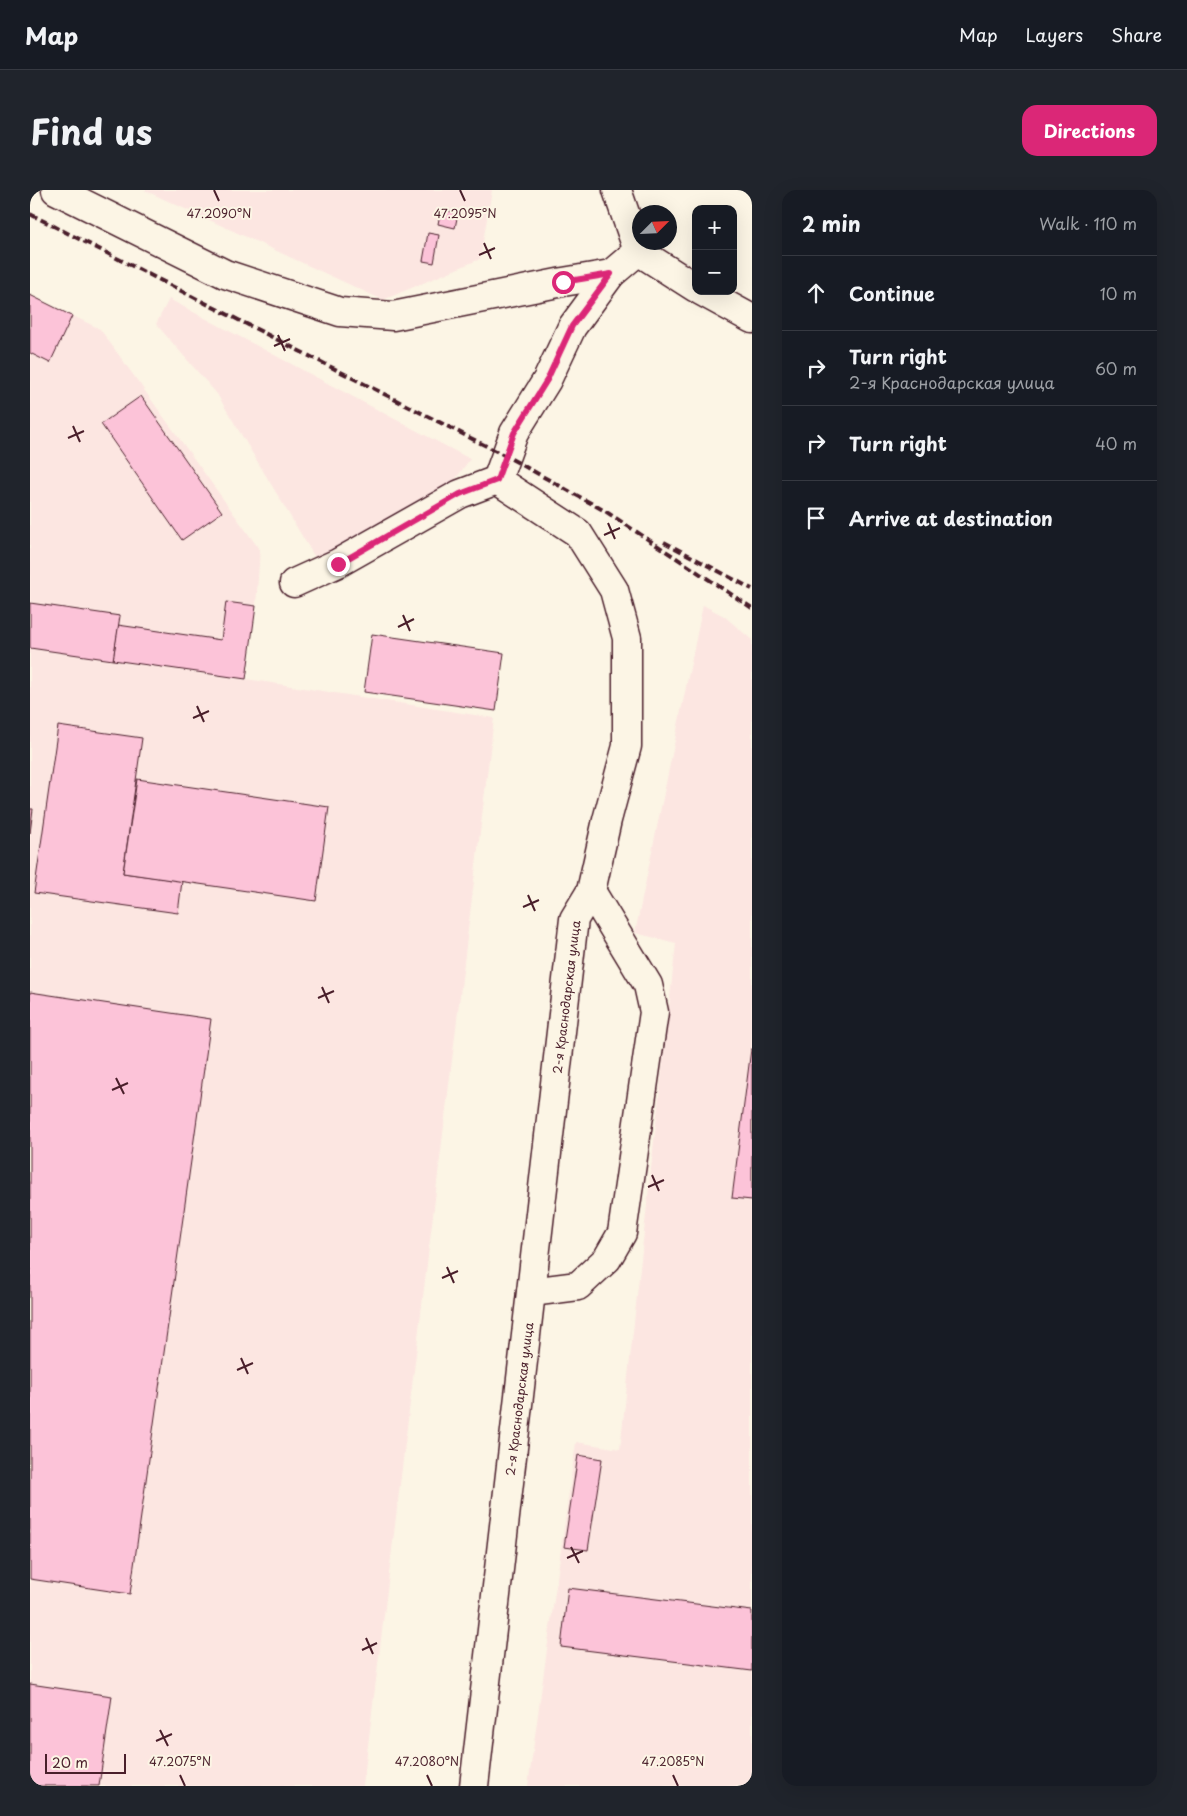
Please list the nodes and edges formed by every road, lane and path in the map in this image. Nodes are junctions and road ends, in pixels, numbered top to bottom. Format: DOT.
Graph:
graph roads {
  1 [pos="56,190"];
  2 [pos="617,190"];
  3 [pos="638,251"];
  4 [pos="611,274"];
  5 [pos="692,285"];
  6 [pos="708,295"];
  7 [pos="752,319"];
  8 [pos="497,480"];
  9 [pos="294,583"];
  10 [pos="591,891"];
  11 [pos="531,1292"];
  12 [pos="474,1786"];
  1 -- 4 [label="street"];
  2 -- 3 [label="street"];
  3 -- 4 [label="street"];
  3 -- 5 [label="street"];
  4 -- 8 [label="street"];
  6 -- 7 [label="street"];
  8 -- 9 [label="street"];
  8 -- 10 [label="street, 2-я Краснодарская улица"];
  10 -- 11 [label="street, 2-я Краснодарская улица"];
  10 -- 11 [label="street"];
  11 -- 12 [label="street, 2-я Краснодарская улица"];
}
